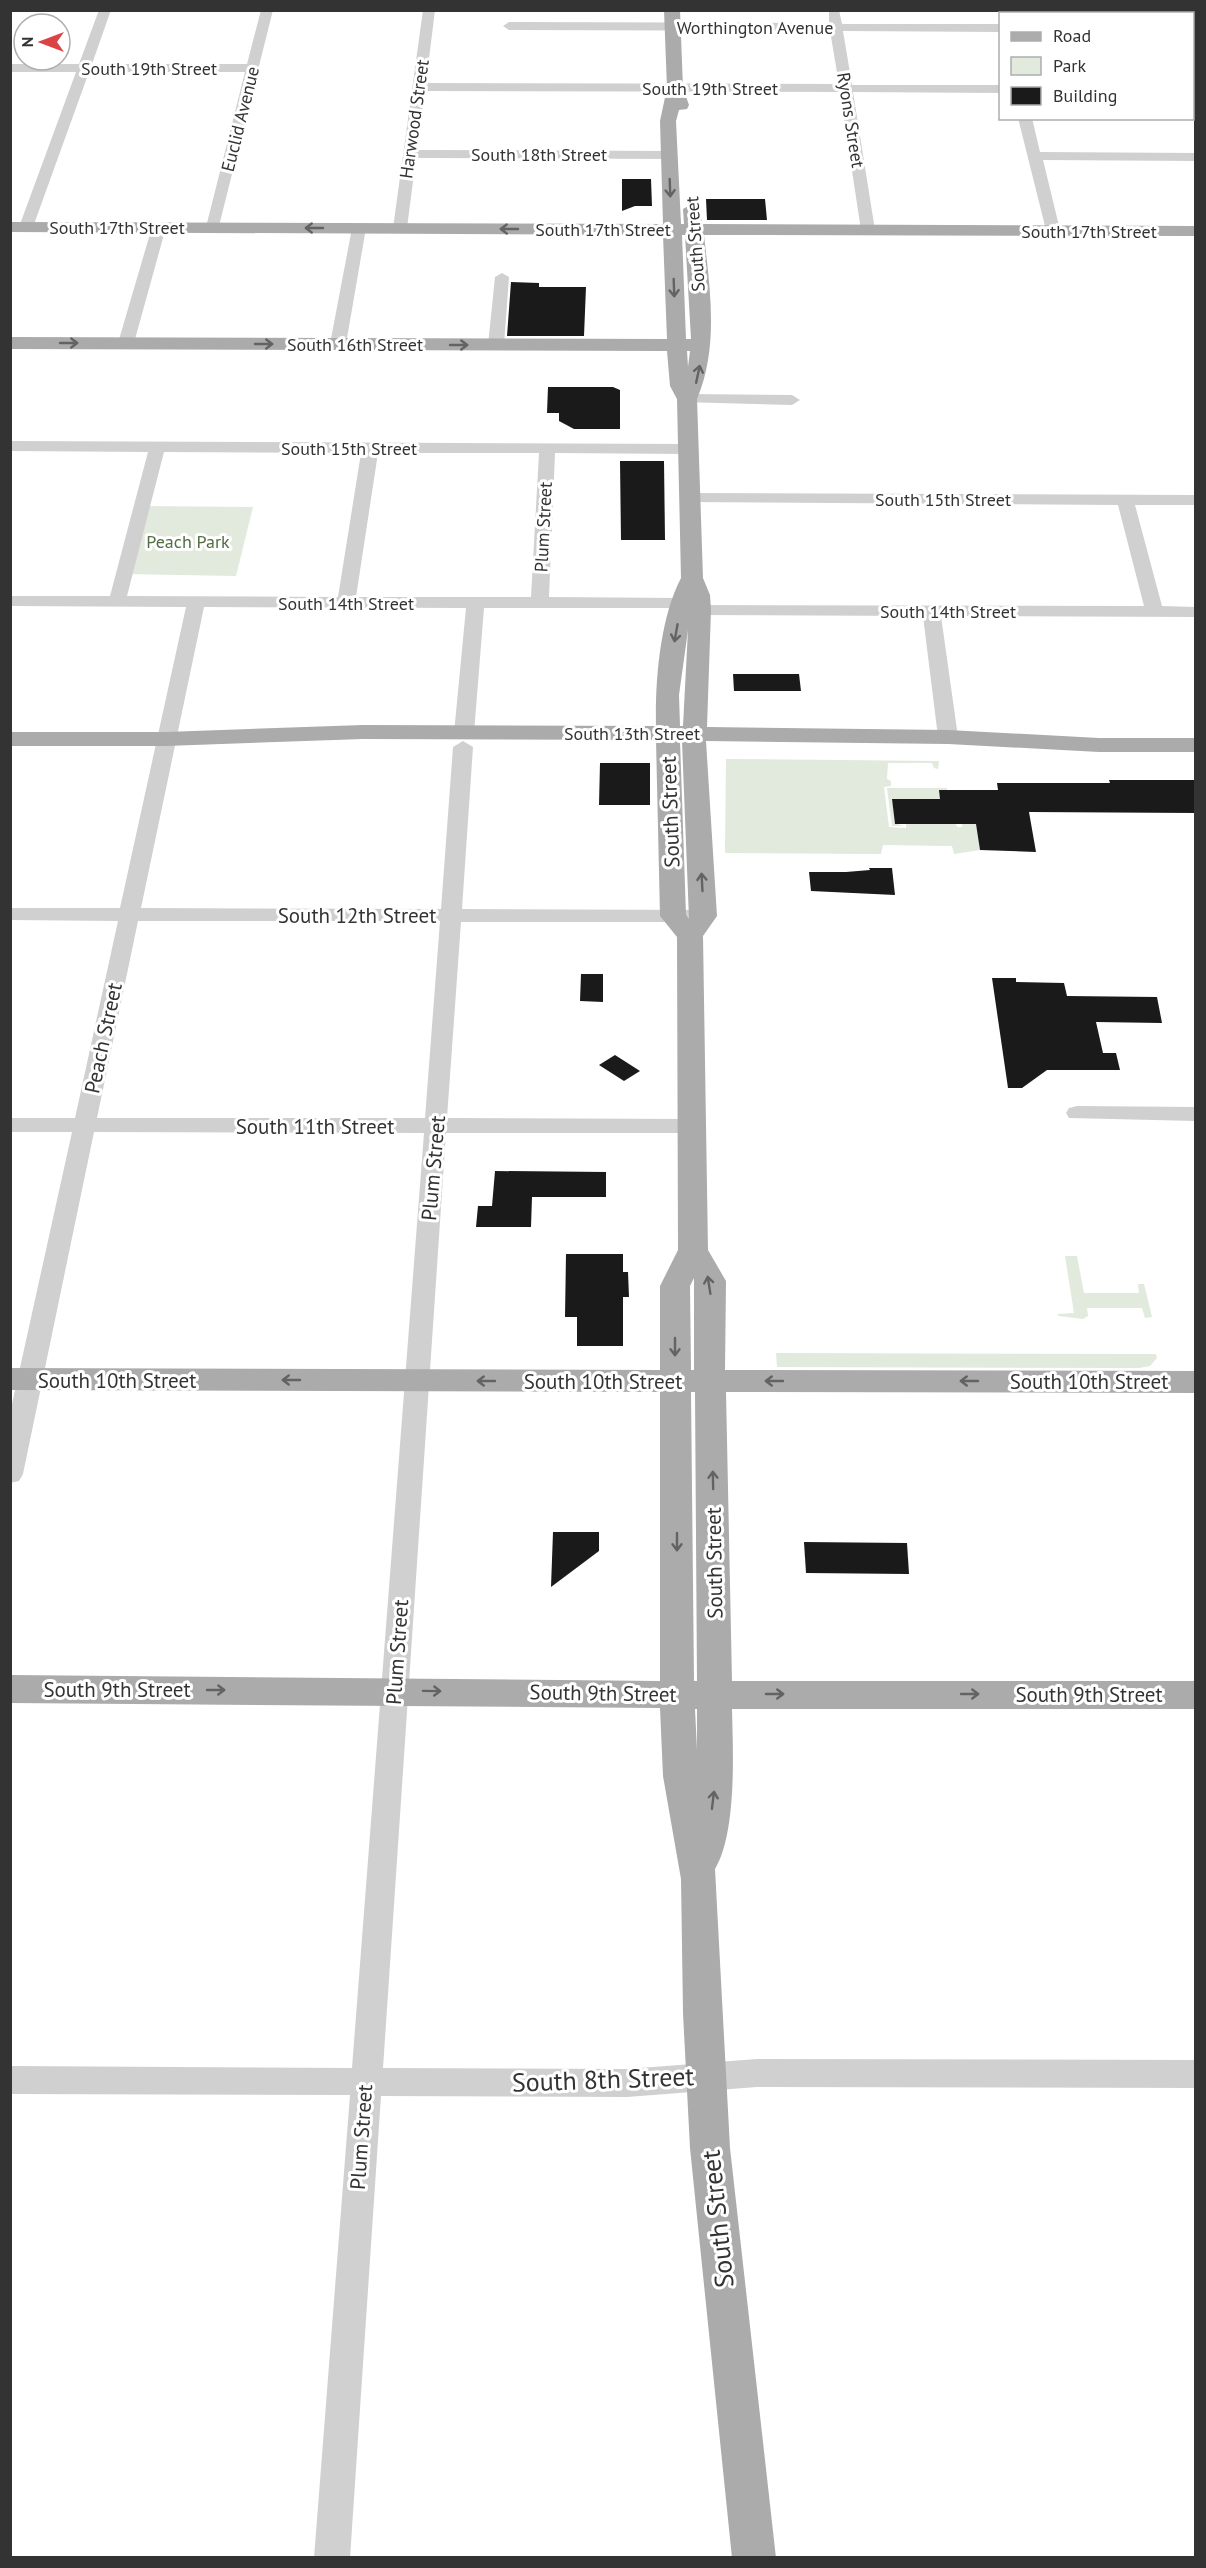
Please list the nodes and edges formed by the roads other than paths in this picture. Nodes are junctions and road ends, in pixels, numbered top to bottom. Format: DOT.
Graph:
graph roads {
  1 [pos="105,10"];
  2 [pos="267,10"];
  3 [pos="429,10"];
  4 [pos="834,10"];
  5 [pos="673,19"];
  6 [pos="509,26"];
  7 [pos="837,27"];
  8 [pos="999,27"];
  9 [pos="10,68"];
  10 [pos="84,68"];
  11 [pos="252,68"];
  12 [pos="419,87"];
  13 [pos="675,88"];
  14 [pos="846,89"];
  15 [pos="999,89"];
  16 [pos="1025,120"];
  17 [pos="686,129"];
  18 [pos="410,154"];
  19 [pos="669,155"];
  20 [pos="1034,156"];
  21 [pos="1196,157"];
  22 [pos="691,194"];
  23 [pos="18,227"];
  24 [pos="159,227"];
  25 [pos="213,228"];
  26 [pos="359,228"];
  27 [pos="400,228"];
  28 [pos="672,230"];
  29 [pos="693,230"];
  30 [pos="868,230"];
  31 [pos="1053,230"];
  32 [pos="1196,231"];
  33 [pos="502,277"];
  34 [pos="10,343"];
  35 [pos="126,343"];
  36 [pos="338,344"];
  37 [pos="496,345"];
  38 [pos="676,345"];
  39 [pos="700,345"];
  40 [pos="687,399"];
  41 [pos="792,400"];
  42 [pos="10,447"];
  43 [pos="157,447"];
  44 [pos="370,448"];
  45 [pos="547,449"];
  46 [pos="688,449"];
  47 [pos="691,498"];
  48 [pos="1125,500"];
  49 [pos="1196,500"];
  50 [pos="10,602"];
  51 [pos="117,602"];
  52 [pos="196,602"];
  53 [pos="346,603"];
  54 [pos="476,604"];
  55 [pos="540,604"];
  56 [pos="691,606"];
  57 [pos="931,611"];
  58 [pos="1154,612"];
  59 [pos="1196,612"];
  60 [pos="948,737"];
  61 [pos="10,739"];
  62 [pos="166,739"];
  63 [pos="464,740"];
  64 [pos="667,740"];
  65 [pos="694,741"];
  66 [pos="1099,745"];
  67 [pos="1196,746"];
  68 [pos="10,914"];
  69 [pos="129,914"];
  70 [pos="451,915"];
  71 [pos="689,922"];
  72 [pos="1077,1113"];
  73 [pos="1196,1114"];
  74 [pos="10,1125"];
  75 [pos="84,1125"];
  76 [pos="692,1126"];
  77 [pos="436,1127"];
  78 [pos="693,1250"];
  79 [pos="21,1379"];
  80 [pos="417,1380"];
  81 [pos="674,1381"];
  82 [pos="710,1381"];
  83 [pos="1196,1382"];
  84 [pos="10,1474"];
  85 [pos="10,1689"];
  86 [pos="394,1690"];
  87 [pos="677,1695"];
  88 [pos="716,1695"];
  89 [pos="1196,1695"];
  90 [pos="699,1879"];
  91 [pos="1196,2074"];
  92 [pos="705,2076"];
  93 [pos="10,2080"];
  94 [pos="365,2082"];
  95 [pos="332,2558"];
  96 [pos="754,2558"];
  1 -- 10 [label="street"];
  2 -- 11 [label="street, Euclid Avenue"];
  3 -- 12 [label="street, Harwood Street"];
  4 -- 7 [label="street, Ryons Street"];
  5 -- 6 [label="street, Worthington Avenue"];
  5 -- 7 [label="street, Worthington Avenue"];
  5 -- 13 [label="main road, South Street"];
  7 -- 8 [label="street, Worthington Avenue"];
  7 -- 14 [label="street, Ryons Street"];
  9 -- 10 [label="street, South 19th Street"];
  10 -- 11 [label="street, South 19th Street"];
  10 -- 23 [label="street"];
  11 -- 25 [label="street, Euclid Avenue"];
  12 -- 13 [label="street, South 19th Street"];
  12 -- 18 [label="street, Harwood Street"];
  13 -- 14 [label="street, South 19th Street"];
  13 -- 17 [label="main road, South Street"];
  13 -- 19 [label="main road, South Street"];
  14 -- 15 [label="street, South 19th Street"];
  14 -- 30 [label="street, Ryons Street"];
  16 -- 20 [label="street"];
  18 -- 19 [label="street, South 18th Street"];
  18 -- 27 [label="street, Harwood Street"];
  19 -- 28 [label="main road, South Street, one-way"];
  20 -- 21 [label="street"];
  20 -- 31 [label="street"];
  22 -- 29 [label="main road, South Street"];
  23 -- 24 [label="main road, South 17th Street"];
  24 -- 25 [label="main road, South 17th Street"];
  24 -- 35 [label="street"];
  26 -- 25 [label="main road, South 17th Street, one-way"];
  26 -- 27 [label="main road, South 17th Street"];
  26 -- 36 [label="street"];
  28 -- 27 [label="main road, South 17th Street, one-way"];
  28 -- 29 [label="main road, South 17th Street"];
  28 -- 38 [label="main road, South Street, one-way"];
  29 -- 30 [label="main road, South 17th Street"];
  29 -- 39 [label="main road, South Street"];
  30 -- 31 [label="main road, South 17th Street"];
  31 -- 32 [label="main road, South 17th Street"];
  33 -- 37 [label="street"];
  34 -- 35 [label="main road, South 16th Street, one-way"];
  35 -- 36 [label="main road, South 16th Street, one-way"];
  36 -- 37 [label="main road, South 16th Street, one-way"];
  37 -- 38 [label="main road, South 16th Street"];
  38 -- 39 [label="main road, South 16th Street"];
  38 -- 40 [label="main road, South Street"];
  40 -- 39 [label="main road, South Street, one-way"];
  40 -- 41 [label="street"];
  40 -- 46 [label="main road, South Street"];
  42 -- 43 [label="street, South 15th Street"];
  43 -- 44 [label="street, South 15th Street"];
  43 -- 51 [label="street"];
  44 -- 45 [label="street, South 15th Street"];
  44 -- 53 [label="street"];
  45 -- 46 [label="street, South 15th Street"];
  45 -- 55 [label="street, Plum Street"];
  46 -- 47 [label="main road, South Street"];
  47 -- 48 [label="street, South 15th Street"];
  47 -- 56 [label="main road, South Street"];
  48 -- 49 [label="street, South 15th Street"];
  48 -- 58 [label="street"];
  50 -- 51 [label="street, South 14th Street"];
  51 -- 52 [label="street, South 14th Street"];
  52 -- 53 [label="street, South 14th Street"];
  52 -- 62 [label="street, Peach Street"];
  53 -- 54 [label="street, South 14th Street"];
  54 -- 55 [label="street, South 14th Street"];
  54 -- 63 [label="street, Plum Street"];
  55 -- 56 [label="street, South 14th Street"];
  56 -- 57 [label="street, South 14th Street"];
  56 -- 64 [label="main road, South Street, one-way"];
  56 -- 65 [label="main road, South Street"];
  57 -- 58 [label="street, South 14th Street"];
  57 -- 60 [label="street"];
  58 -- 59 [label="street, South 14th Street"];
  60 -- 65 [label="main road, South 13th Street"];
  60 -- 66 [label="main road, South 13th Street"];
  61 -- 62 [label="main road, South 13th Street"];
  62 -- 63 [label="main road, South 13th Street"];
  62 -- 69 [label="street, Peach Street"];
  63 -- 64 [label="main road, South 13th Street"];
  63 -- 70 [label="street, Plum Street"];
  64 -- 65 [label="main road, South 13th Street"];
  64 -- 71 [label="main road, South Street"];
  65 -- 66 [label="main road, South 13th Street"];
  71 -- 65 [label="main road, South Street, one-way"];
  66 -- 67 [label="main road, South 13th Street"];
  68 -- 69 [label="street, South 12th Street"];
  69 -- 70 [label="street, South 12th Street"];
  69 -- 75 [label="street, Peach Street"];
  70 -- 71 [label="street, South 12th Street"];
  70 -- 77 [label="street, Plum Street"];
  71 -- 76 [label="main road, South Street"];
  72 -- 73 [label="street"];
  74 -- 75 [label="street, South 11th Street"];
  75 -- 77 [label="street, South 11th Street"];
  75 -- 79 [label="street, Peach Street"];
  76 -- 77 [label="street, South 11th Street"];
  76 -- 78 [label="main road, South Street"];
  77 -- 80 [label="street, Plum Street"];
  78 -- 81 [label="main road, South Street, one-way"];
  82 -- 78 [label="main road, South Street, one-way"];
  80 -- 79 [label="main road, South 10th Street, one-way"];
  79 -- 84 [label="street, Peach Street"];
  81 -- 80 [label="main road, South 10th Street, one-way"];
  80 -- 86 [label="street, Plum Street"];
  81 -- 82 [label="main road, South 10th Street"];
  81 -- 87 [label="main road, South Street, one-way"];
  83 -- 82 [label="main road, South 10th Street, one-way"];
  88 -- 82 [label="main road, South Street, one-way"];
  85 -- 86 [label="main road, South 9th Street, one-way"];
  86 -- 87 [label="main road, South 9th Street, one-way"];
  86 -- 94 [label="street, Plum Street"];
  87 -- 88 [label="main road, South 9th Street"];
  87 -- 90 [label="main road, South Street"];
  88 -- 89 [label="main road, South 9th Street, one-way"];
  90 -- 88 [label="main road, South Street, one-way"];
  90 -- 92 [label="main road, South Street"];
  91 -- 92 [label="street, South 8th Street"];
  92 -- 94 [label="street, South 8th Street"];
  92 -- 96 [label="main road, South Street"];
  93 -- 94 [label="street, South 8th Street"];
  94 -- 95 [label="street, Plum Street"];
}
